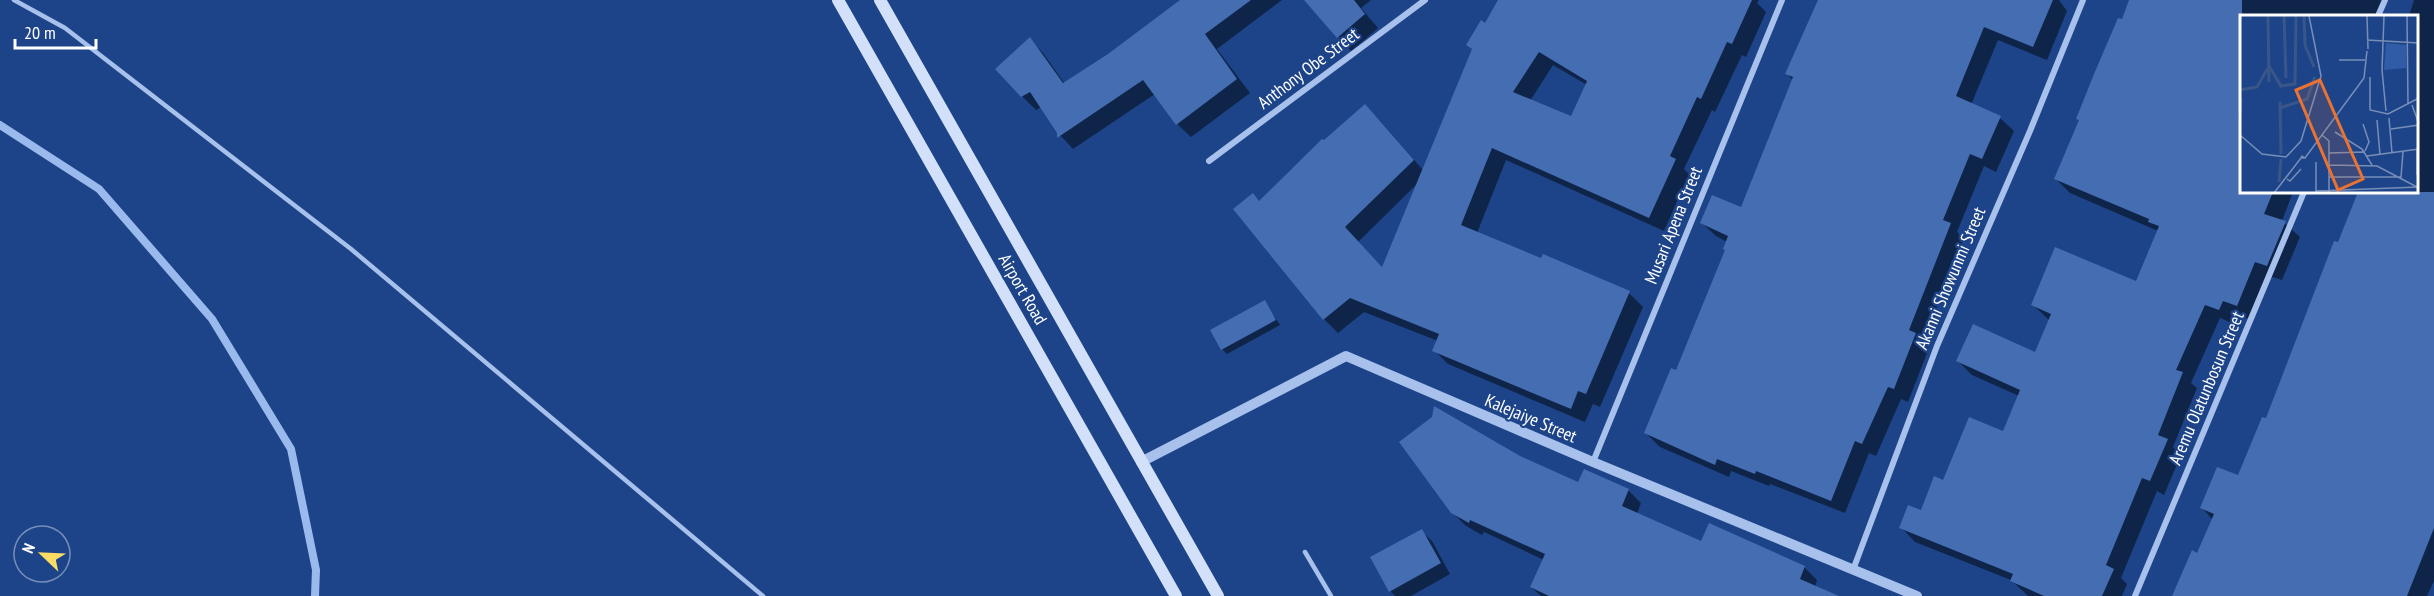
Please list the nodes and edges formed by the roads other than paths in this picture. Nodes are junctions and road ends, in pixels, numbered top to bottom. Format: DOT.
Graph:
graph roads {
  1 [pos="14,0"];
  2 [pos="837,0"];
  3 [pos="880,0"];
  4 [pos="1425,0"];
  5 [pos="1782,0"];
  6 [pos="2083,0"];
  7 [pos="2385,0"];
  8 [pos="2378,15"];
  9 [pos="1209,160"];
  10 [pos="2303,194"];
  11 [pos="1141,462"];
  12 [pos="1593,462"];
  13 [pos="1305,552"];
  14 [pos="1853,570"];
  15 [pos="763,596"];
  16 [pos="1176,596"];
  17 [pos="1218,596"];
  18 [pos="1332,596"];
  19 [pos="1917,596"];
  20 [pos="2134,596"];
  1 -- 15 [label="lane"];
  2 -- 16 [label="main road, Airport Road"];
  3 -- 11 [label="main road, Airport Road"];
  4 -- 9 [label="street, Anthony Obe Street"];
  5 -- 12 [label="street, Musari Apena Street"];
  6 -- 14 [label="street, Akanni Showunmi Street"];
  7 -- 8 [label="street"];
  10 -- 20 [label="street, Aremu Olatunbosun Street"];
  11 -- 12 [label="street, Kalejaiye Street"];
  11 -- 17 [label="main road, Airport Road"];
  12 -- 14 [label="street, Kalejaiye Street"];
  13 -- 18 [label="lane"];
  14 -- 19 [label="street, Kalejaiye Street"];
}
